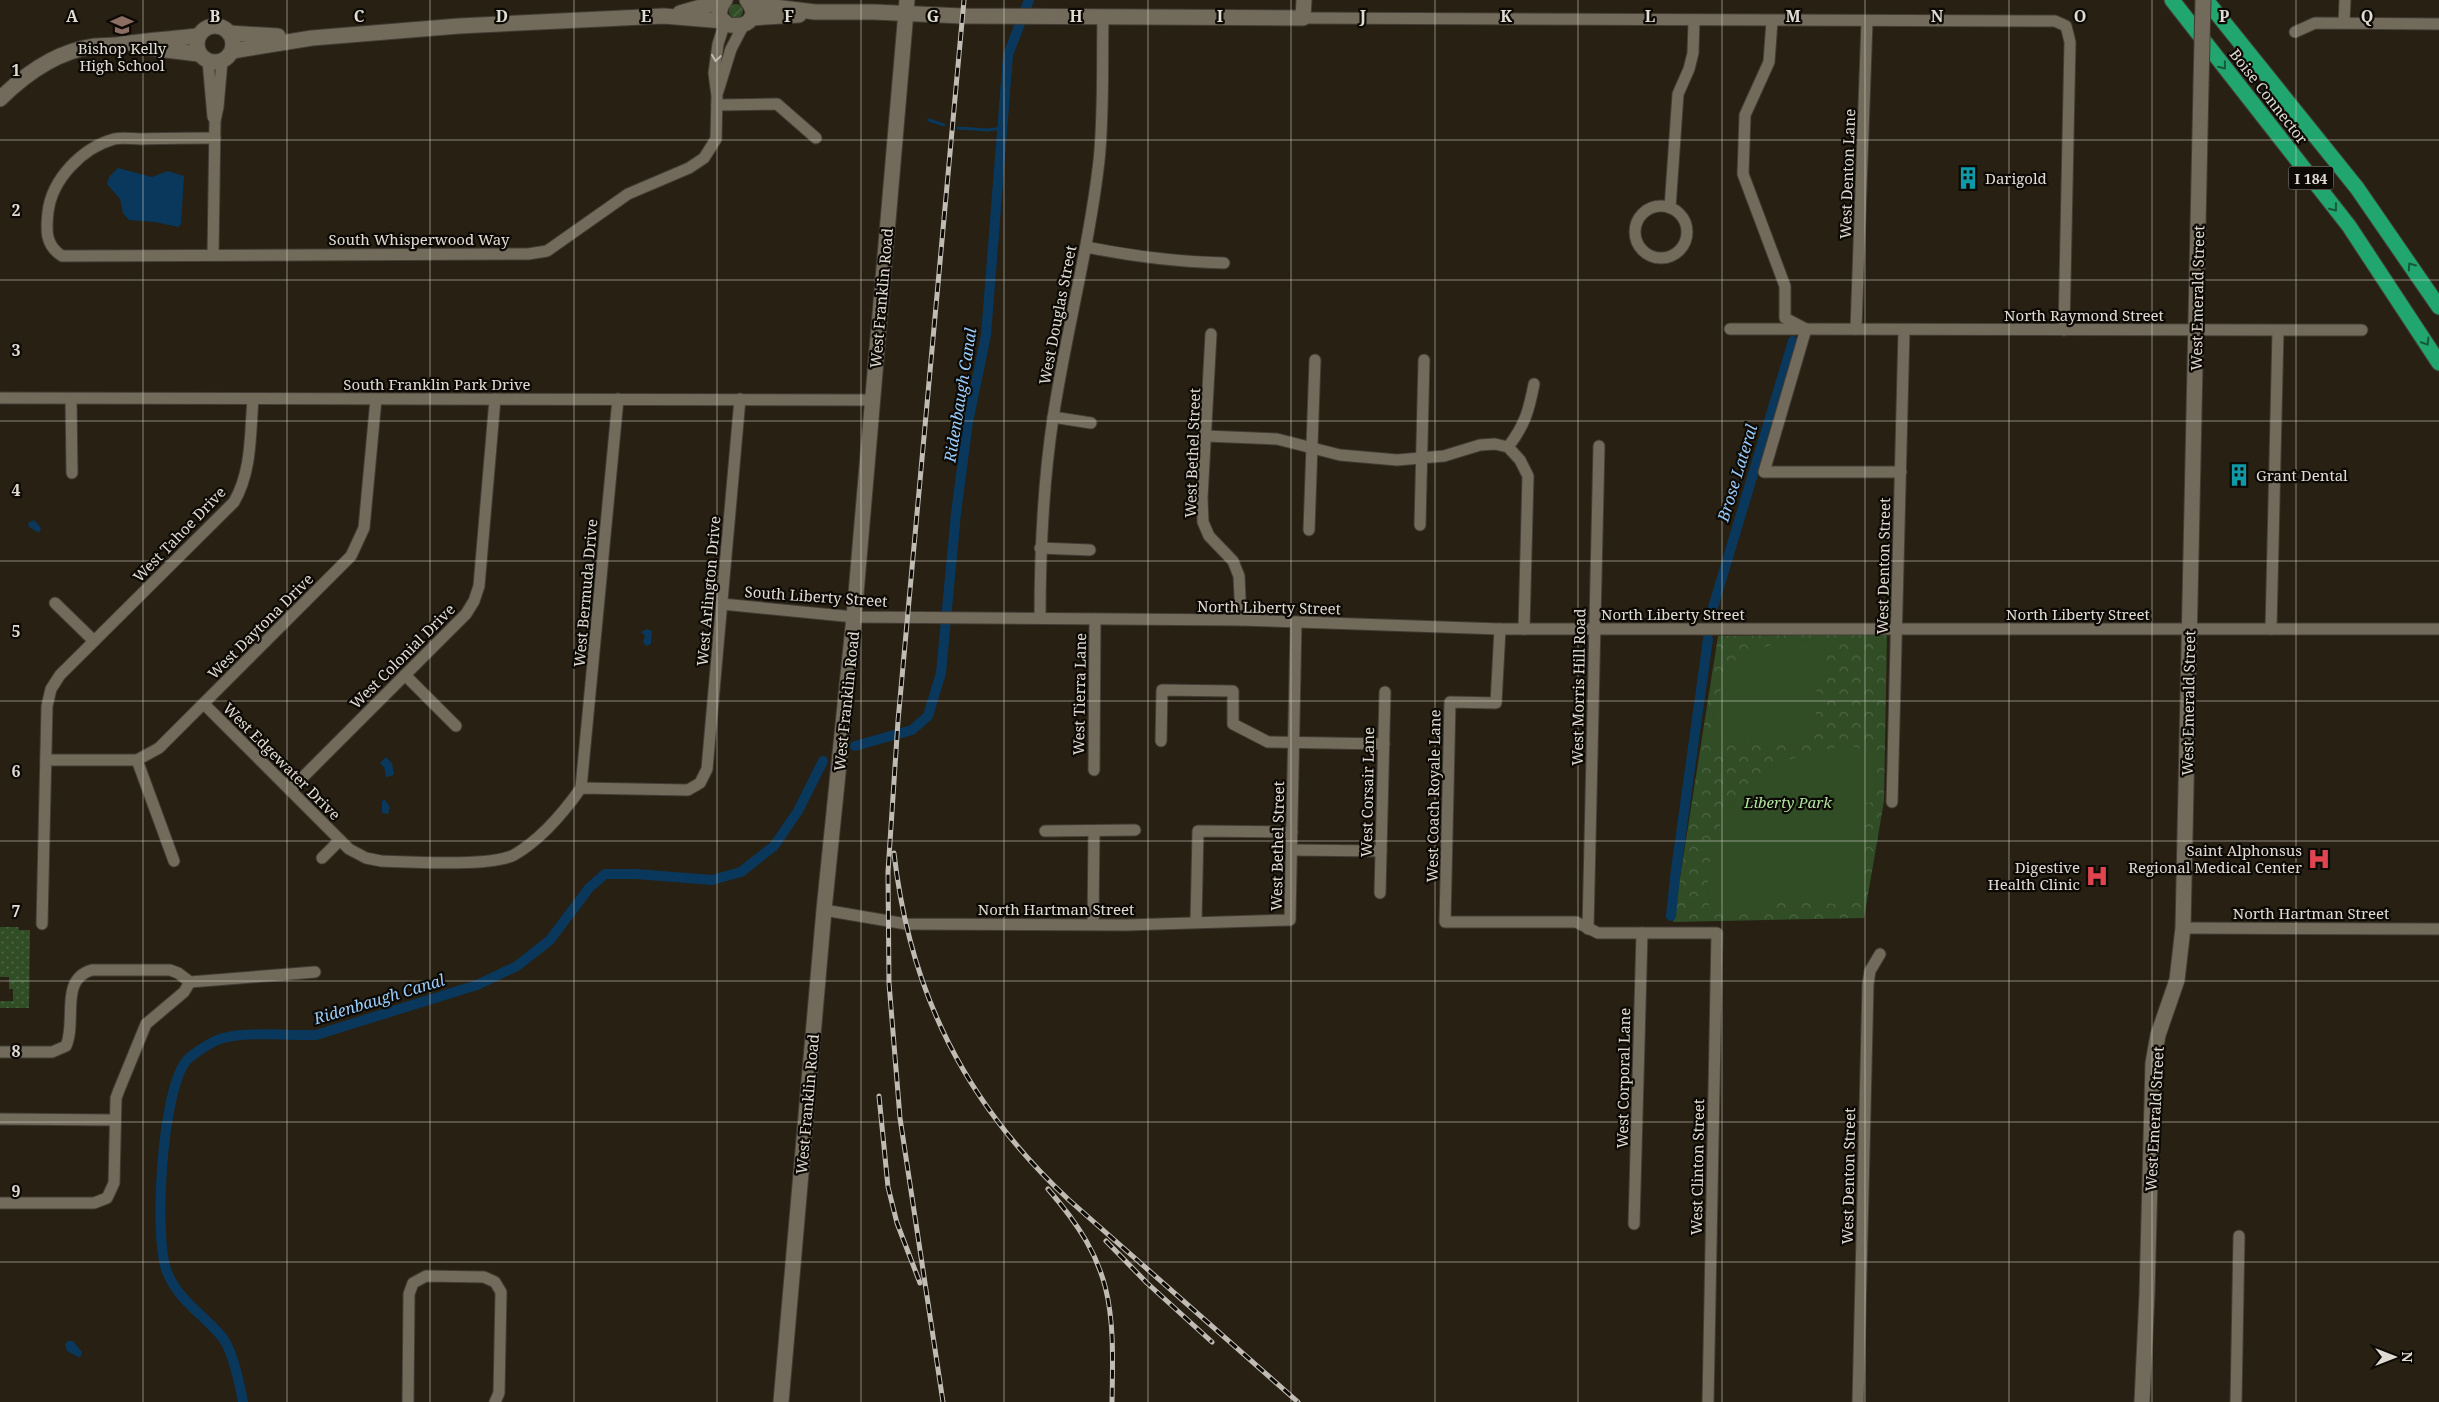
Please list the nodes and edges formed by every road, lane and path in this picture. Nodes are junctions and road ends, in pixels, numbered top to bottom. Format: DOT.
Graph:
graph roads {
  1 [pos="725,0"];
  2 [pos="1304,0"];
  3 [pos="2172,0"];
  4 [pos="2204,0"];
  5 [pos="2345,0"];
  6 [pos="906,7"];
  7 [pos="748,12"];
  8 [pos="664,16"];
  9 [pos="1102,17"];
  10 [pos="1303,18"];
  11 [pos="1694,20"];
  12 [pos="1772,20"];
  13 [pos="1867,20"];
  14 [pos="724,22"];
  15 [pos="2344,24"];
  16 [pos="2439,24"];
  17 [pos="2295,32"];
  18 [pos="230,33"];
  19 [pos="198,36"];
  20 [pos="312,38"];
  21 [pos="123,44"];
  22 [pos="215,57"];
  23 [pos="0,99"];
  24 [pos="717,100"];
  25 [pos="215,138"];
  26 [pos="816,138"];
  27 [pos="1670,208"];
  28 [pos="1086,247"];
  29 [pos="212,255"];
  30 [pos="1224,263"];
  31 [pos="2439,306"];
  32 [pos="1730,329"];
  33 [pos="1806,329"];
  34 [pos="1856,330"];
  35 [pos="1904,330"];
  36 [pos="2064,330"];
  37 [pos="2196,330"];
  38 [pos="2362,330"];
  39 [pos="2278,331"];
  40 [pos="1211,334"];
  41 [pos="1315,360"];
  42 [pos="1424,360"];
  43 [pos="2439,363"];
  44 [pos="1534,384"];
  45 [pos="0,398"];
  46 [pos="71,398"];
  47 [pos="253,399"];
  48 [pos="376,399"];
  49 [pos="495,399"];
  50 [pos="618,399"];
  51 [pos="740,399"];
  52 [pos="873,400"];
  53 [pos="1053,417"];
  54 [pos="1091,423"];
  55 [pos="1206,436"];
  56 [pos="1599,446"];
  57 [pos="1508,447"];
  58 [pos="1312,448"];
  59 [pos="1422,459"];
  60 [pos="1901,472"];
  61 [pos="72,473"];
  62 [pos="1420,525"];
  63 [pos="1309,530"];
  64 [pos="1040,548"];
  65 [pos="1090,550"];
  66 [pos="55,603"];
  67 [pos="722,604"];
  68 [pos="854,617"];
  69 [pos="907,617"];
  70 [pos="1040,618"];
  71 [pos="1095,619"];
  72 [pos="1241,620"];
  73 [pos="1296,622"];
  74 [pos="1897,628"];
  75 [pos="1500,629"];
  76 [pos="1524,629"];
  77 [pos="1594,629"];
  78 [pos="2272,629"];
  79 [pos="2439,629"];
  80 [pos="2189,630"];
  81 [pos="94,641"];
  82 [pos="405,675"];
  83 [pos="1385,692"];
  84 [pos="204,704"];
  85 [pos="456,726"];
  86 [pos="1161,741"];
  87 [pos="1294,743"];
  88 [pos="1384,744"];
  89 [pos="46,760"];
  90 [pos="138,760"];
  91 [pos="1094,770"];
  92 [pos="581,788"];
  93 [pos="290,790"];
  94 [pos="1892,802"];
  95 [pos="1094,830"];
  96 [pos="1135,830"];
  97 [pos="1045,831"];
  98 [pos="1292,832"];
  99 [pos="340,840"];
  100 [pos="1292,850"];
  101 [pos="1381,851"];
  102 [pos="322,858"];
  103 [pos="174,861"];
  104 [pos="1380,893"];
  105 [pos="824,910"];
  106 [pos="1290,920"];
  107 [pos="1196,922"];
  108 [pos="42,924"];
  109 [pos="1093,924"];
  110 [pos="2183,928"];
  111 [pos="1588,929"];
  112 [pos="2439,929"];
  113 [pos="1642,933"];
  114 [pos="1880,954"];
  115 [pos="316,972"];
  116 [pos="190,982"];
  117 [pos="0,1052"];
  118 [pos="0,1119"];
  119 [pos="116,1120"];
  120 [pos="0,1203"];
  121 [pos="1634,1224"];
  122 [pos="2239,1236"];
  123 [pos="408,1402"];
  124 [pos="495,1402"];
  125 [pos="781,1402"];
  126 [pos="1708,1402"];
  127 [pos="1858,1402"];
  128 [pos="2142,1402"];
  129 [pos="2236,1402"];
  1 -- 8 [label="main road"];
  1 -- 14 [label="main road"];
  2 -- 10 [label="main road"];
  3 -- 43 [label="highway, Boise Connector / I 184, one-way"];
  31 -- 4 [label="highway, Boise Connector / I 184, one-way"];
  4 -- 37 [label="main road, West Emerald Street, bridge"];
  5 -- 15 [label="street"];
  6 -- 7 [label="main road"];
  6 -- 9 [label="main road"];
  6 -- 52 [label="main road, West Franklin Road"];
  7 -- 14 [label="main road"];
  7 -- 24 [label="street, South Whisperwood Way"];
  8 -- 14 [label="main road"];
  8 -- 20 [label="main road"];
  9 -- 10 [label="main road"];
  9 -- 28 [label="street, West Douglas Street"];
  10 -- 11 [label="street"];
  11 -- 12 [label="street"];
  11 -- 27 [label="street"];
  12 -- 13 [label="street"];
  12 -- 33 [label="street"];
  13 -- 34 [label="street, West Denton Lane"];
  13 -- 36 [label="street"];
  14 -- 24 [label="street, South Whisperwood Way, one-way"];
  15 -- 16 [label="street"];
  15 -- 17 [label="street"];
  18 -- 19 [label="main road"];
  18 -- 20 [label="main road"];
  18 -- 22 [label="main road"];
  19 -- 21 [label="main road"];
  19 -- 22 [label="main road"];
  20 -- 22 [label="main road"];
  21 -- 22 [label="main road"];
  21 -- 23 [label="main road"];
  22 -- 25 [label="street"];
  24 -- 26 [label="street"];
  24 -- 29 [label="street, South Whisperwood Way"];
  25 -- 29 [label="street"];
  25 -- 29 [label="street, South Whisperwood Way"];
  27 -- 27 [label="street"];
  28 -- 30 [label="street"];
  28 -- 53 [label="street, West Douglas Street"];
  32 -- 33 [label="street, North Raymond Street"];
  33 -- 34 [label="street, North Raymond Street"];
  33 -- 60 [label="street"];
  34 -- 35 [label="street, North Raymond Street"];
  35 -- 36 [label="street, North Raymond Street"];
  35 -- 60 [label="street, West Denton Street"];
  36 -- 37 [label="street, North Raymond Street"];
  37 -- 39 [label="street, North Raymond Street"];
  37 -- 80 [label="main road, West Emerald Street"];
  38 -- 39 [label="street, North Raymond Street"];
  39 -- 78 [label="street"];
  40 -- 55 [label="street, West Bethel Street"];
  41 -- 58 [label="street"];
  42 -- 59 [label="street"];
  44 -- 57 [label="street"];
  45 -- 46 [label="street, South Franklin Park Drive"];
  46 -- 47 [label="street, South Franklin Park Drive"];
  46 -- 61 [label="street"];
  47 -- 48 [label="street, South Franklin Park Drive"];
  47 -- 81 [label="street, West Tahoe Drive"];
  48 -- 49 [label="street, South Franklin Park Drive"];
  48 -- 84 [label="street, West Daytona Drive"];
  49 -- 50 [label="street, South Franklin Park Drive"];
  49 -- 82 [label="street, West Colonial Drive"];
  50 -- 51 [label="street, South Franklin Park Drive"];
  50 -- 92 [label="street, West Bermuda Drive"];
  51 -- 52 [label="street, South Franklin Park Drive"];
  51 -- 67 [label="street, West Arlington Drive"];
  52 -- 68 [label="main road, West Franklin Road"];
  53 -- 54 [label="street"];
  53 -- 64 [label="street, West Douglas Street"];
  55 -- 58 [label="street"];
  55 -- 72 [label="street, West Bethel Street"];
  56 -- 77 [label="street, West Morris Hill Road"];
  57 -- 59 [label="street"];
  57 -- 76 [label="street"];
  58 -- 59 [label="street"];
  58 -- 63 [label="street"];
  59 -- 62 [label="street"];
  60 -- 74 [label="street, West Denton Street"];
  64 -- 65 [label="street"];
  64 -- 70 [label="street, West Douglas Street"];
  66 -- 81 [label="street"];
  67 -- 68 [label="street, South Liberty Street"];
  67 -- 92 [label="street, West Arlington Drive"];
  68 -- 69 [label="street, South Liberty Street"];
  68 -- 105 [label="main road, West Franklin Road"];
  69 -- 70 [label="street, North Liberty Street"];
  70 -- 71 [label="street, North Liberty Street"];
  71 -- 72 [label="street, North Liberty Street"];
  71 -- 91 [label="street, West Tierra Lane"];
  72 -- 73 [label="street, North Liberty Street"];
  73 -- 75 [label="street, North Liberty Street"];
  73 -- 87 [label="street, West Bethel Street"];
  74 -- 77 [label="street, North Liberty Street"];
  74 -- 80 [label="street, North Liberty Street"];
  74 -- 94 [label="street, West Denton Street"];
  75 -- 76 [label="street, North Liberty Street"];
  75 -- 111 [label="street, West Coach Royale Lane"];
  76 -- 77 [label="street, North Liberty Street"];
  77 -- 111 [label="street, West Morris Hill Road"];
  78 -- 79 [label="street, North Liberty Street"];
  78 -- 80 [label="street, North Liberty Street"];
  80 -- 110 [label="main road, West Emerald Street"];
  81 -- 89 [label="street, West Tahoe Drive"];
  82 -- 85 [label="street"];
  82 -- 93 [label="street, West Colonial Drive"];
  83 -- 88 [label="street, West Corsair Lane"];
  84 -- 90 [label="street, West Daytona Drive"];
  84 -- 93 [label="street, West Edgewater Drive"];
  86 -- 87 [label="street"];
  87 -- 88 [label="street"];
  87 -- 98 [label="street, West Bethel Street"];
  88 -- 101 [label="street, West Corsair Lane"];
  89 -- 90 [label="street"];
  89 -- 108 [label="street, West Tahoe Drive"];
  90 -- 103 [label="street"];
  92 -- 99 [label="street, West Edgewater Drive"];
  93 -- 99 [label="street, West Edgewater Drive"];
  95 -- 96 [label="street"];
  95 -- 97 [label="street"];
  95 -- 109 [label="street"];
  98 -- 100 [label="street, West Bethel Street"];
  98 -- 107 [label="street"];
  99 -- 102 [label="street, West Edgewater Drive"];
  100 -- 101 [label="street"];
  100 -- 106 [label="street, West Bethel Street"];
  101 -- 104 [label="street, West Corsair Lane"];
  105 -- 109 [label="street, North Hartman Street"];
  105 -- 125 [label="main road, West Franklin Road"];
  106 -- 107 [label="street, North Hartman Street"];
  107 -- 109 [label="street, North Hartman Street"];
  110 -- 112 [label="street, North Hartman Street"];
  110 -- 128 [label="main road, West Emerald Street"];
  111 -- 113 [label="street"];
  113 -- 121 [label="street, West Corporal Lane"];
  113 -- 126 [label="street, West Clinton Street"];
  114 -- 127 [label="street, West Denton Street"];
  115 -- 116 [label="street"];
  116 -- 117 [label="street"];
  116 -- 119 [label="street"];
  118 -- 119 [label="street"];
  119 -- 120 [label="street"];
  122 -- 129 [label="street"];
  123 -- 124 [label="street"];
}
